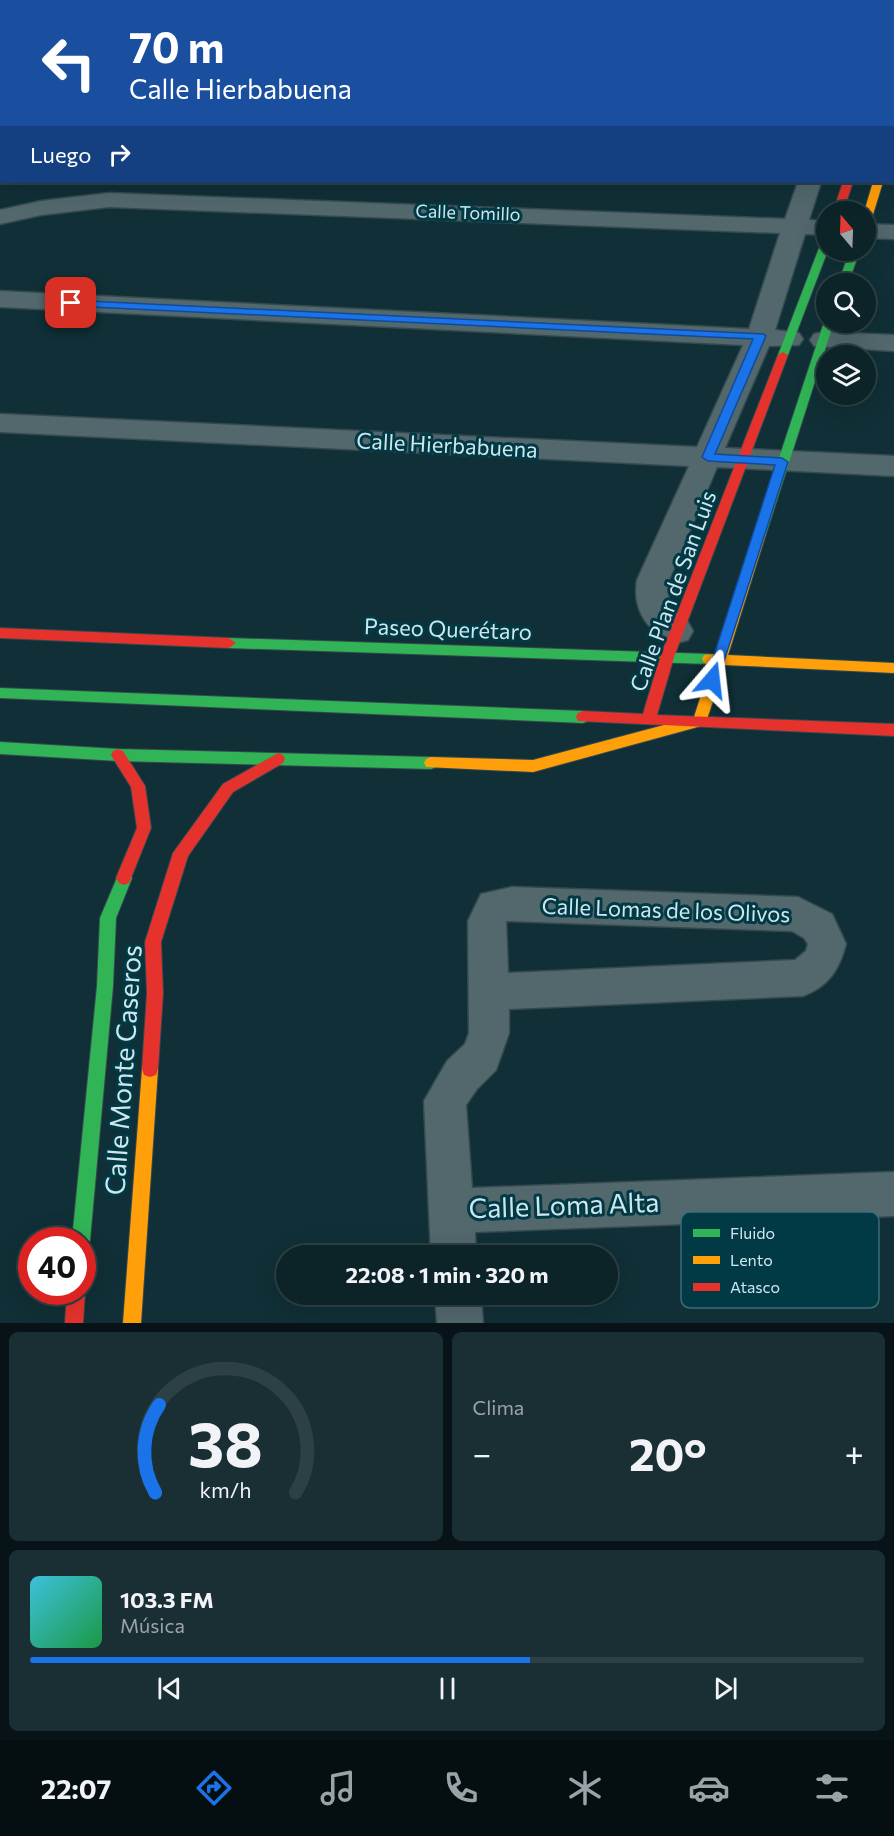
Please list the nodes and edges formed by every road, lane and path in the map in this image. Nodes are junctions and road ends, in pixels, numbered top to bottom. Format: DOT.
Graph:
graph roads {
  1 [pos="809,183"];
  2 [pos="848,183"];
  3 [pos="878,183"];
  4 [pos="842,201"];
  5 [pos="872,201"];
  6 [pos="0,217"];
  7 [pos="795,225"];
  8 [pos="816,227"];
  9 [pos="876,231"];
  10 [pos="894,232"];
  11 [pos="819,261"];
  12 [pos="0,299"];
  13 [pos="825,333"];
  14 [pos="838,333"];
  15 [pos="760,336"];
  16 [pos="790,339"];
  17 [pos="894,342"];
  18 [pos="0,423"];
  19 [pos="708,457"];
  20 [pos="745,459"];
  21 [pos="782,462"];
  22 [pos="894,466"];
  23 [pos="677,631"];
  24 [pos="0,633"];
  25 [pos="667,657"];
  26 [pos="719,659"];
  27 [pos="894,668"];
  28 [pos="0,693"];
  29 [pos="649,719"];
  30 [pos="700,721"];
  31 [pos="894,730"];
  32 [pos="0,748"];
  33 [pos="118,755"];
  34 [pos="278,759"];
  35 [pos="489,992"];
  36 [pos="894,1194"];
  37 [pos="451,1211"];
  38 [pos="82,1227"];
  39 [pos="453,1245"];
  40 [pos="75,1305"];
  41 [pos="459,1305"];
  42 [pos="74,1323"];
  43 [pos="132,1323"];
  44 [pos="460,1323"];
  1 -- 7 [label="street"];
  2 -- 4 [label="street"];
  3 -- 5 [label="street"];
  6 -- 7 [label="street, Calle Tomillo"];
  7 -- 8 [label="street, Calle Tomillo"];
  7 -- 15 [label="street"];
  9 -- 10 [label="street"];
  11 -- 16 [label="street, Calle Plan de San Luis"];
  12 -- 15 [label="street"];
  13 -- 21 [label="street"];
  14 -- 17 [label="street"];
  15 -- 16 [label="street"];
  15 -- 19 [label="street"];
  16 -- 20 [label="street, Calle Plan de San Luis"];
  18 -- 19 [label="street, Calle Hierbabuena"];
  19 -- 20 [label="street, Calle Hierbabuena"];
  19 -- 23 [label="street"];
  20 -- 21 [label="street, Calle Hierbabuena"];
  20 -- 23 [label="street, Calle Plan de San Luis"];
  21 -- 22 [label="street, Calle Hierbabuena"];
  21 -- 26 [label="street"];
  23 -- 25 [label="street, Calle Plan de San Luis"];
  24 -- 25 [label="street, Paseo Querétaro"];
  25 -- 26 [label="street, Paseo Querétaro"];
  25 -- 29 [label="street, Calle Plan de San Luis"];
  26 -- 27 [label="street, Paseo Querétaro"];
  26 -- 30 [label="street"];
  28 -- 29 [label="street"];
  29 -- 30 [label="street"];
  30 -- 31 [label="street"];
  30 -- 34 [label="street"];
  32 -- 33 [label="street"];
  33 -- 34 [label="street"];
  33 -- 38 [label="street, Calle Monte Caseros"];
  34 -- 43 [label="street, Calle Monte Caseros"];
  35 -- 35 [label="street, Calle Lomas de los Olivos"];
  35 -- 37 [label="street"];
  36 -- 37 [label="street, Calle Loma Alta"];
  37 -- 39 [label="street"];
  40 -- 42 [label="street"];
  41 -- 44 [label="street"];
}
